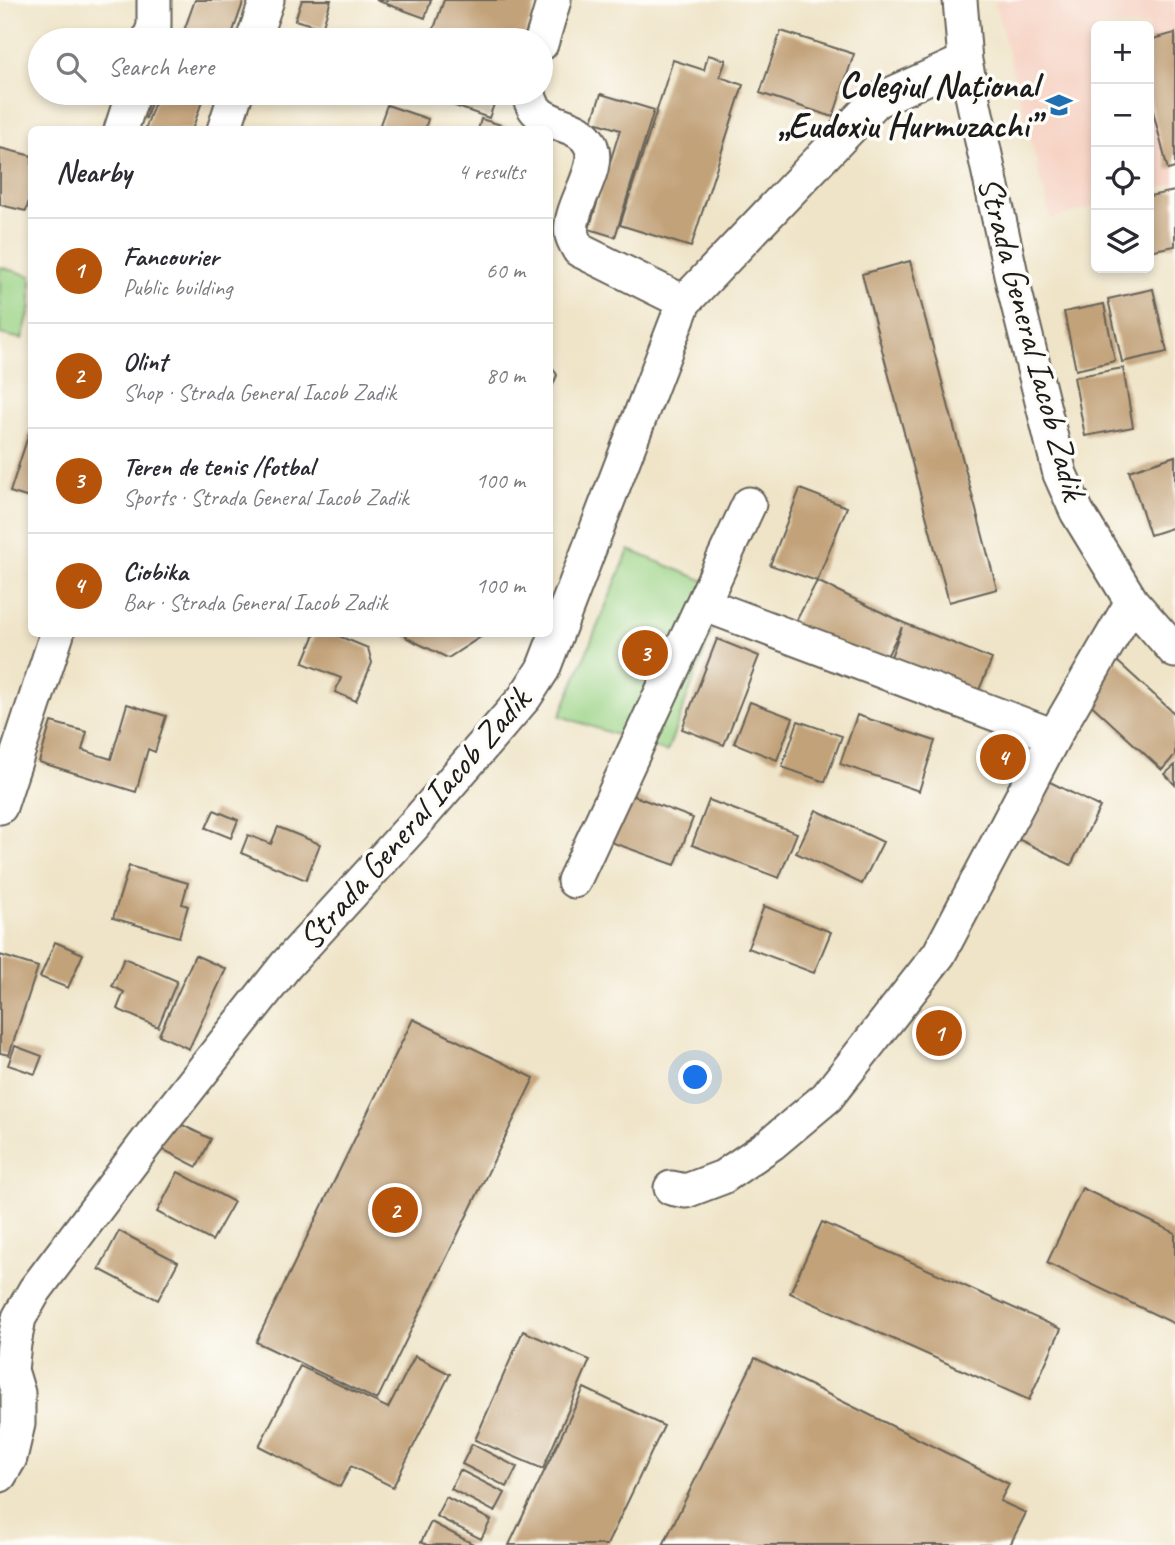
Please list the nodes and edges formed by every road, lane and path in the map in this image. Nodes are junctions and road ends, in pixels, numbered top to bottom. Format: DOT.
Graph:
graph roads {
  1 [pos="154,0"];
  2 [pos="267,0"];
  3 [pos="554,0"];
  4 [pos="942,0"];
  5 [pos="960,0"];
  6 [pos="153,28"];
  7 [pos="257,28"];
  8 [pos="546,28"];
  9 [pos="965,61"];
  10 [pos="129,105"];
  11 [pos="232,105"];
  12 [pos="532,105"];
  13 [pos="122,126"];
  14 [pos="225,126"];
  15 [pos="684,302"];
  16 [pos="749,504"];
  17 [pos="1132,602"];
  18 [pos="703,604"];
  19 [pos="56,637"];
  20 [pos="1175,651"];
  21 [pos="1054,736"];
  22 [pos="0,807"];
  23 [pos="574,881"];
  24 [pos="671,1188"];
  25 [pos="0,1475"];
  1 -- 6 [label="street"];
  2 -- 7 [label="street"];
  3 -- 8 [label="street"];
  4 -- 9 [label="street, Strada General Iacob Zadik"];
  5 -- 9 [label="street, Strada General Iacob Zadik"];
  9 -- 15 [label="street, Strada General Iacob Zadik"];
  9 -- 17 [label="street, Strada General Iacob Zadik"];
  10 -- 13 [label="street"];
  11 -- 14 [label="street"];
  12 -- 15 [label="street"];
  15 -- 25 [label="street, Strada General Iacob Zadik"];
  16 -- 18 [label="street"];
  17 -- 20 [label="street, Strada General Iacob Zadik"];
  17 -- 21 [label="street"];
  18 -- 21 [label="street"];
  18 -- 23 [label="street"];
  19 -- 22 [label="street"];
  21 -- 24 [label="street"];
}
